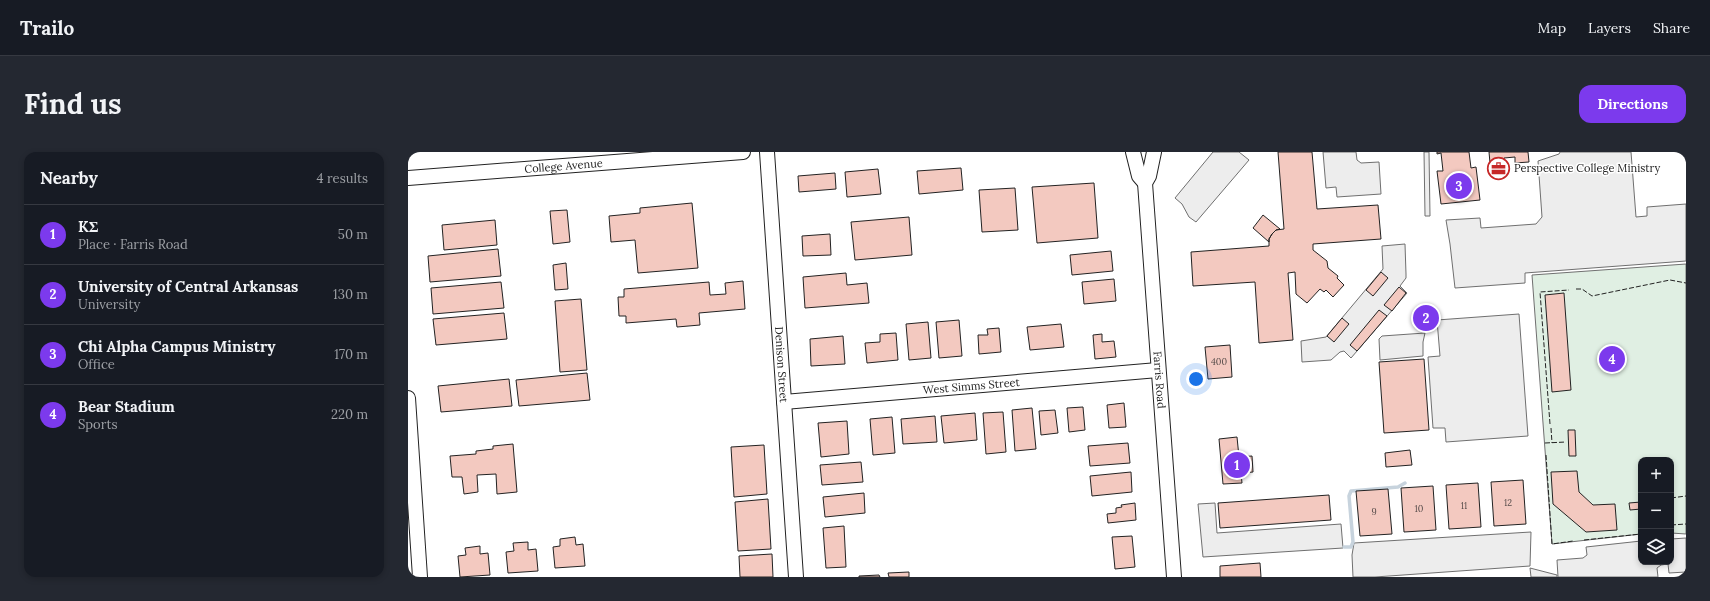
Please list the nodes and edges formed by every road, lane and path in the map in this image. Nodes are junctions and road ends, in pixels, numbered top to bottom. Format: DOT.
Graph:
graph roads {
  1 [pos="743,152"];
  2 [pos="767,152"];
  3 [pos="1132,152"];
  4 [pos="1154,152"];
  5 [pos="408,178"];
  6 [pos="1145,183"];
  7 [pos="1158,370"];
  8 [pos="408,398"];
  9 [pos="784,402"];
  10 [pos="411,498"];
  11 [pos="420,577"];
  12 [pos="796,577"];
  13 [pos="1174,577"];
  1 -- 5 [label="street, College Avenue"];
  2 -- 9 [label="street, Denison Street"];
  3 -- 6 [label="street, Farris Road"];
  4 -- 6 [label="street, Farris Road"];
  6 -- 7 [label="street, Farris Road"];
  7 -- 9 [label="street, West Simms Street"];
  7 -- 13 [label="street, Farris Road"];
  8 -- 10 [label="street"];
  9 -- 12 [label="street, Denison Street"];
  10 -- 11 [label="street"];
}
